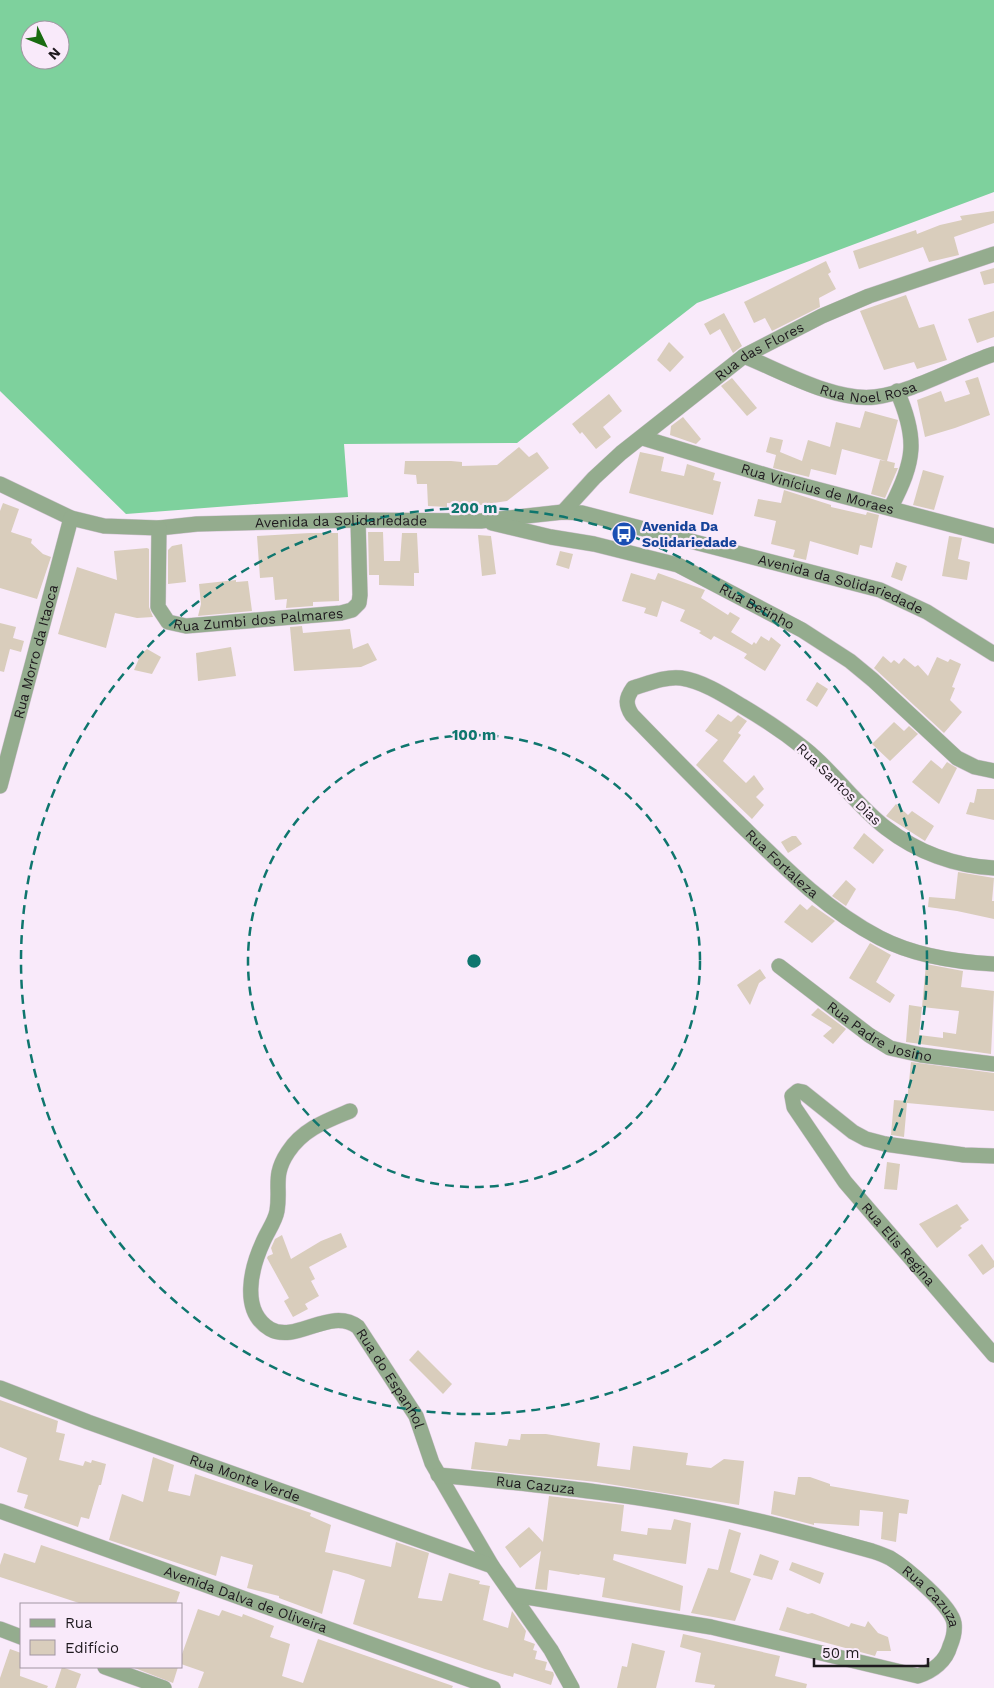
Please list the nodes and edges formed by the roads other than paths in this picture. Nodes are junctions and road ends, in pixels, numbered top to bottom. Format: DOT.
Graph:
graph roads {
  1 [pos="994,254"];
  2 [pos="994,354"];
  3 [pos="744,356"];
  4 [pos="897,391"];
  5 [pos="643,438"];
  6 [pos="0,484"];
  7 [pos="891,507"];
  8 [pos="563,512"];
  9 [pos="71,518"];
  10 [pos="358,520"];
  11 [pos="481,521"];
  12 [pos="159,528"];
  13 [pos="994,536"];
  14 [pos="994,654"];
  15 [pos="633,688"];
  16 [pos="994,771"];
  17 [pos="0,786"];
  18 [pos="994,868"];
  19 [pos="994,964"];
  20 [pos="779,966"];
  21 [pos="994,1064"];
  22 [pos="350,1111"];
  23 [pos="994,1156"];
  24 [pos="989,1338"];
  25 [pos="994,1355"];
  26 [pos="0,1388"];
  27 [pos="438,1475"];
  28 [pos="0,1511"];
  29 [pos="492,1566"];
  30 [pos="514,1595"];
  31 [pos="0,1629"];
  32 [pos="20,1637"];
  33 [pos="108,1668"];
  34 [pos="164,1688"];
  35 [pos="490,1688"];
  36 [pos="572,1688"];
  1 -- 3 [label="street, Rua das Flores"];
  2 -- 4 [label="street, Rua Noel Rosa"];
  3 -- 4 [label="street, Rua Noel Rosa"];
  3 -- 5 [label="street, Rua das Flores"];
  4 -- 7 [label="street"];
  5 -- 7 [label="street, Rua Vinícius de Moraes"];
  5 -- 8 [label="street, Rua das Flores"];
  6 -- 9 [label="street, Avenida da Solidariedade"];
  7 -- 13 [label="street, Rua Vinícius de Moraes"];
  8 -- 11 [label="street, Avenida da Solidariedade"];
  8 -- 14 [label="street, Avenida da Solidariedade"];
  9 -- 12 [label="street, Avenida da Solidariedade"];
  9 -- 17 [label="street, Rua Morro da Itaoca"];
  10 -- 11 [label="street, Avenida da Solidariedade"];
  10 -- 12 [label="street, Avenida da Solidariedade"];
  10 -- 12 [label="street, Rua Zumbi dos Palmares"];
  11 -- 16 [label="street, Rua Betinho"];
  15 -- 18 [label="street, Rua Santos Dias"];
  15 -- 19 [label="street, Rua Fortaleza"];
  20 -- 21 [label="street, Rua Padre Josino"];
  22 -- 27 [label="street, Rua do Espanhol"];
  23 -- 24 [label="street, Rua Elis Regina"];
  24 -- 25 [label="street, Rua Elis Regina"];
  26 -- 29 [label="street, Rua Monte Verde"];
  27 -- 29 [label="street, Rua do Espanhol"];
  27 -- 30 [label="street, Rua Cazuza"];
  28 -- 35 [label="street, Avenida Dalva de Oliveira"];
  29 -- 30 [label="street, Rua do Espanhol"];
  30 -- 36 [label="street, Rua do Espanhol"];
  31 -- 32 [label="street"];
  33 -- 34 [label="street"];
}
